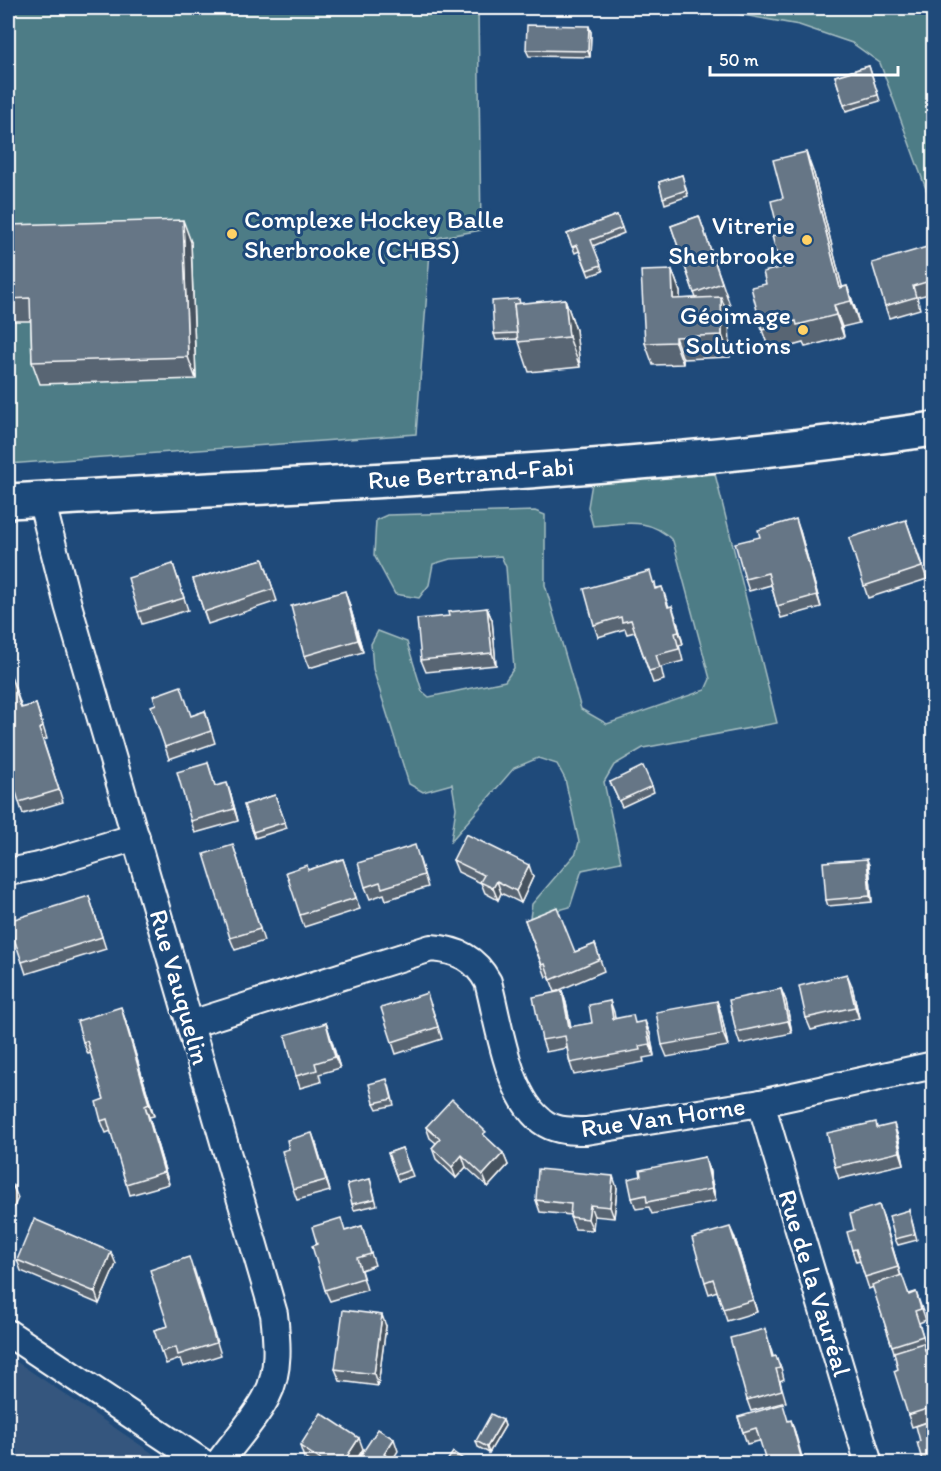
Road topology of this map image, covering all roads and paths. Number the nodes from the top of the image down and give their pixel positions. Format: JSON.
{"nodes":[{"id":1,"x":933,"y":429,"type":"edge"},
{"id":2,"x":41,"y":499,"type":"junction"},
{"id":3,"x":8,"y":501,"type":"edge"},
{"id":4,"x":136,"y":837,"type":"junction"},
{"id":5,"x":8,"y":872,"type":"edge"},
{"id":6,"x":191,"y":1024,"type":"junction"},
{"id":7,"x":933,"y":1065,"type":"edge"},
{"id":8,"x":761,"y":1102,"type":"junction"},
{"id":9,"x":8,"y":1333,"type":"edge"},
{"id":10,"x":205,"y":1464,"type":"edge"},
{"id":11,"x":218,"y":1464,"type":"edge"},
{"id":12,"x":869,"y":1464,"type":"edge"}],
"edges":[{"from":1,"to":2,"type":"street","name":"Rue Bertrand-Fabi"},
{"from":2,"to":3,"type":"street","name":"Rue Bertrand-Fabi"},
{"from":2,"to":4,"type":"street","name":"Rue Vauquelin"},
{"from":4,"to":5,"type":"street"},
{"from":4,"to":6,"type":"street","name":"Rue Vauquelin"},
{"from":6,"to":8,"type":"street","name":"Rue Van Horne"},
{"from":6,"to":11,"type":"street","name":"Rue Vauquelin"},
{"from":7,"to":8,"type":"street","name":"Rue Van Horne"},
{"from":8,"to":12,"type":"street","name":"Rue de la Vauréal"},
{"from":9,"to":10,"type":"street"}]}
